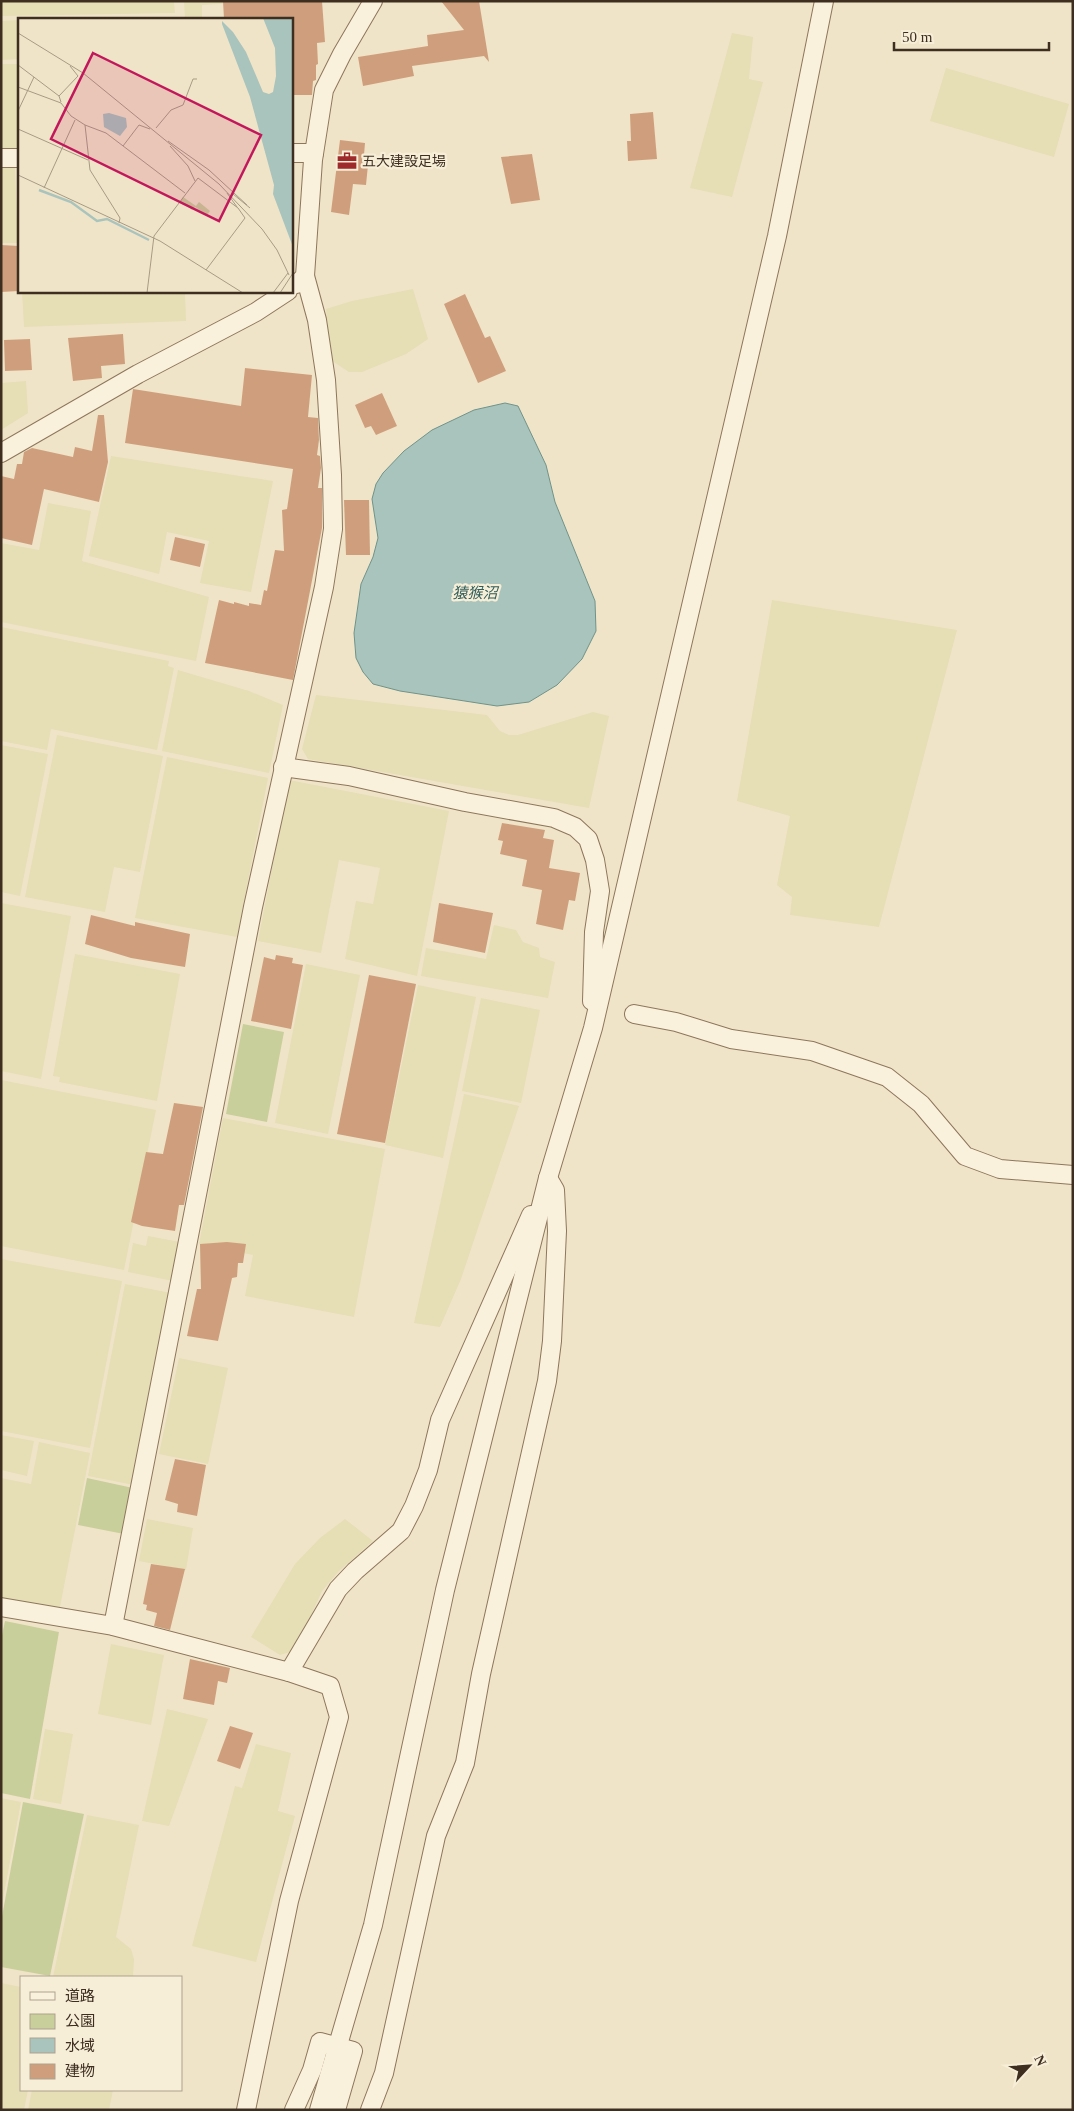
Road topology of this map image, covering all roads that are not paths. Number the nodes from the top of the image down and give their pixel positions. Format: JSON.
{"nodes":[{"id":1,"x":373,"y":1,"type":"edge"},
{"id":2,"x":824,"y":1,"type":"edge"},
{"id":3,"x":314,"y":153,"type":"junction"},
{"id":4,"x":292,"y":154,"type":"edge"},
{"id":5,"x":1,"y":158,"type":"edge"},
{"id":6,"x":18,"y":158,"type":"edge"},
{"id":7,"x":305,"y":276,"type":"junction"},
{"id":8,"x":292,"y":288,"type":"edge"},
{"id":9,"x":286,"y":292,"type":"edge"},
{"id":10,"x":1,"y":453,"type":"edge"},
{"id":11,"x":284,"y":767,"type":"junction"},
{"id":12,"x":599,"y":1004,"type":"junction"},
{"id":13,"x":634,"y":1014,"type":"dead end"},
{"id":14,"x":1073,"y":1175,"type":"edge"},
{"id":15,"x":548,"y":1178,"type":"junction"},
{"id":16,"x":1,"y":1607,"type":"edge"},
{"id":17,"x":114,"y":1626,"type":"junction"},
{"id":18,"x":289,"y":1672,"type":"junction"},
{"id":19,"x":337,"y":2047,"type":"junction"},
{"id":20,"x":246,"y":2110,"type":"edge"},
{"id":21,"x":294,"y":2110,"type":"edge"},
{"id":22,"x":319,"y":2110,"type":"edge"},
{"id":23,"x":336,"y":2110,"type":"edge"},
{"id":24,"x":370,"y":2110,"type":"edge"}],
"edges":[{"from":1,"to":3,"type":"street"},
{"from":2,"to":12,"type":"street"},
{"from":3,"to":4,"type":"street"},
{"from":3,"to":7,"type":"street"},
{"from":5,"to":6,"type":"street"},
{"from":7,"to":8,"type":"street"},
{"from":7,"to":11,"type":"street"},
{"from":9,"to":10,"type":"street"},
{"from":11,"to":12,"type":"street"},
{"from":11,"to":17,"type":"street"},
{"from":12,"to":15,"type":"street"},
{"from":13,"to":14,"type":"street"},
{"from":15,"to":18,"type":"street"},
{"from":15,"to":19,"type":"street"},
{"from":15,"to":24,"type":"street"},
{"from":16,"to":17,"type":"street"},
{"from":17,"to":18,"type":"street"},
{"from":18,"to":20,"type":"street"},
{"from":19,"to":21,"type":"street"},
{"from":19,"to":22,"type":"street"},
{"from":19,"to":23,"type":"street"}]}
